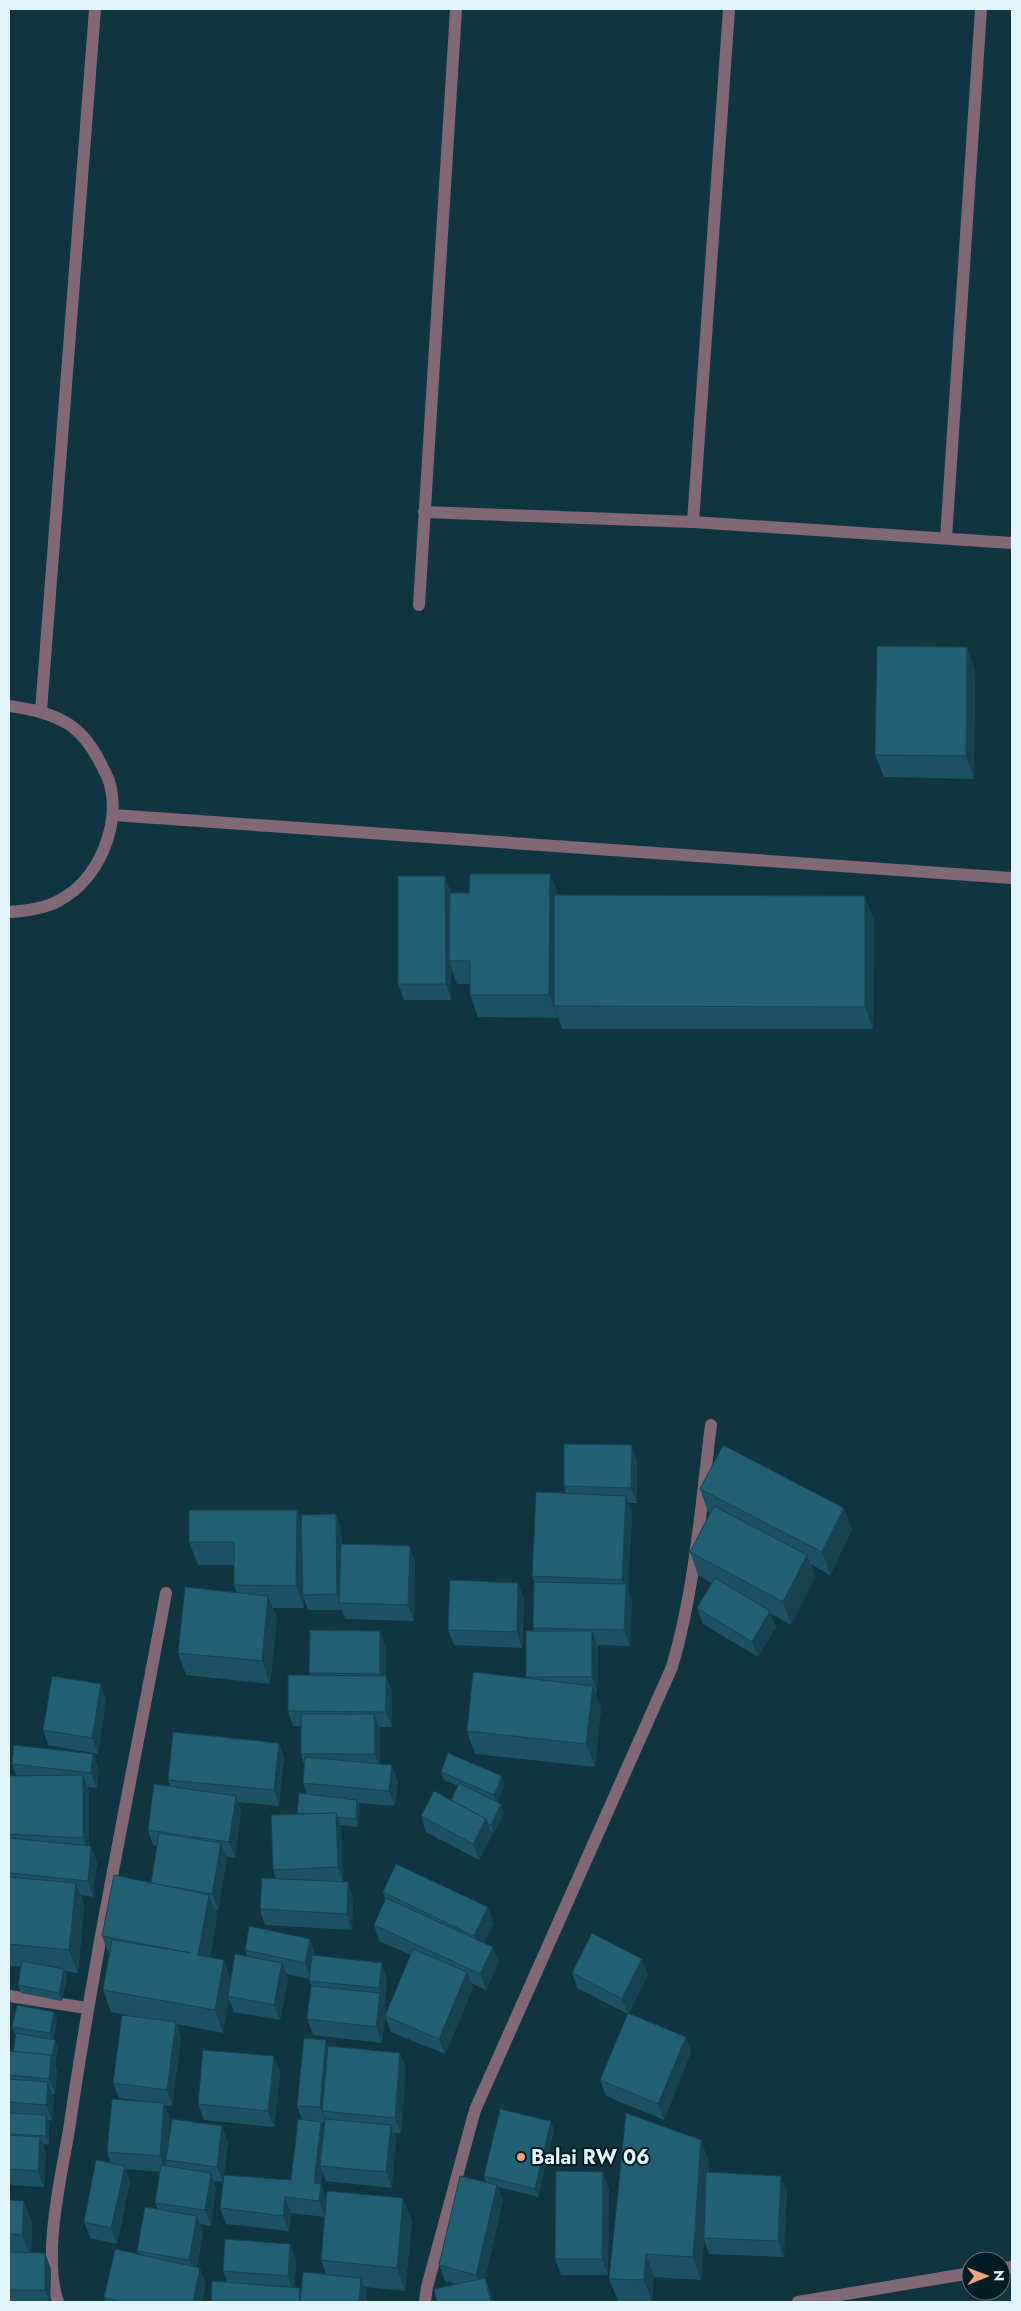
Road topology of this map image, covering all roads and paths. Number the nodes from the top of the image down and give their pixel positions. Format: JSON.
{"nodes":[{"id":1,"x":95,"y":9,"type":"edge"},
{"id":2,"x":456,"y":9,"type":"edge"},
{"id":3,"x":729,"y":9,"type":"edge"},
{"id":4,"x":981,"y":9,"type":"edge"},
{"id":5,"x":424,"y":512,"type":"junction"},
{"id":6,"x":693,"y":522,"type":"junction"},
{"id":7,"x":946,"y":538,"type":"junction"},
{"id":8,"x":1012,"y":543,"type":"edge"},
{"id":9,"x":419,"y":604,"type":"dead end"},
{"id":10,"x":9,"y":706,"type":"edge"},
{"id":11,"x":41,"y":711,"type":"junction"},
{"id":12,"x":113,"y":815,"type":"junction"},
{"id":13,"x":1012,"y":878,"type":"edge"},
{"id":14,"x":9,"y":912,"type":"edge"},
{"id":15,"x":711,"y":1424,"type":"dead end"},
{"id":16,"x":166,"y":1593,"type":"dead end"},
{"id":17,"x":9,"y":1996,"type":"edge"},
{"id":18,"x":87,"y":2008,"type":"junction"},
{"id":19,"x":961,"y":2275,"type":"edge"},
{"id":20,"x":58,"y":2302,"type":"edge"},
{"id":21,"x":425,"y":2302,"type":"edge"},
{"id":22,"x":798,"y":2302,"type":"edge"}],
"edges":[{"from":1,"to":11,"type":"street"},
{"from":2,"to":5,"type":"street"},
{"from":3,"to":6,"type":"street"},
{"from":4,"to":7,"type":"street"},
{"from":5,"to":6,"type":"street"},
{"from":5,"to":9,"type":"street"},
{"from":6,"to":7,"type":"street"},
{"from":7,"to":8,"type":"street"},
{"from":10,"to":11,"type":"street"},
{"from":11,"to":12,"type":"street"},
{"from":12,"to":13,"type":"street"},
{"from":12,"to":14,"type":"street"},
{"from":15,"to":21,"type":"street"},
{"from":16,"to":18,"type":"street"},
{"from":17,"to":18,"type":"street"},
{"from":18,"to":20,"type":"street"},
{"from":19,"to":22,"type":"street"}]}
